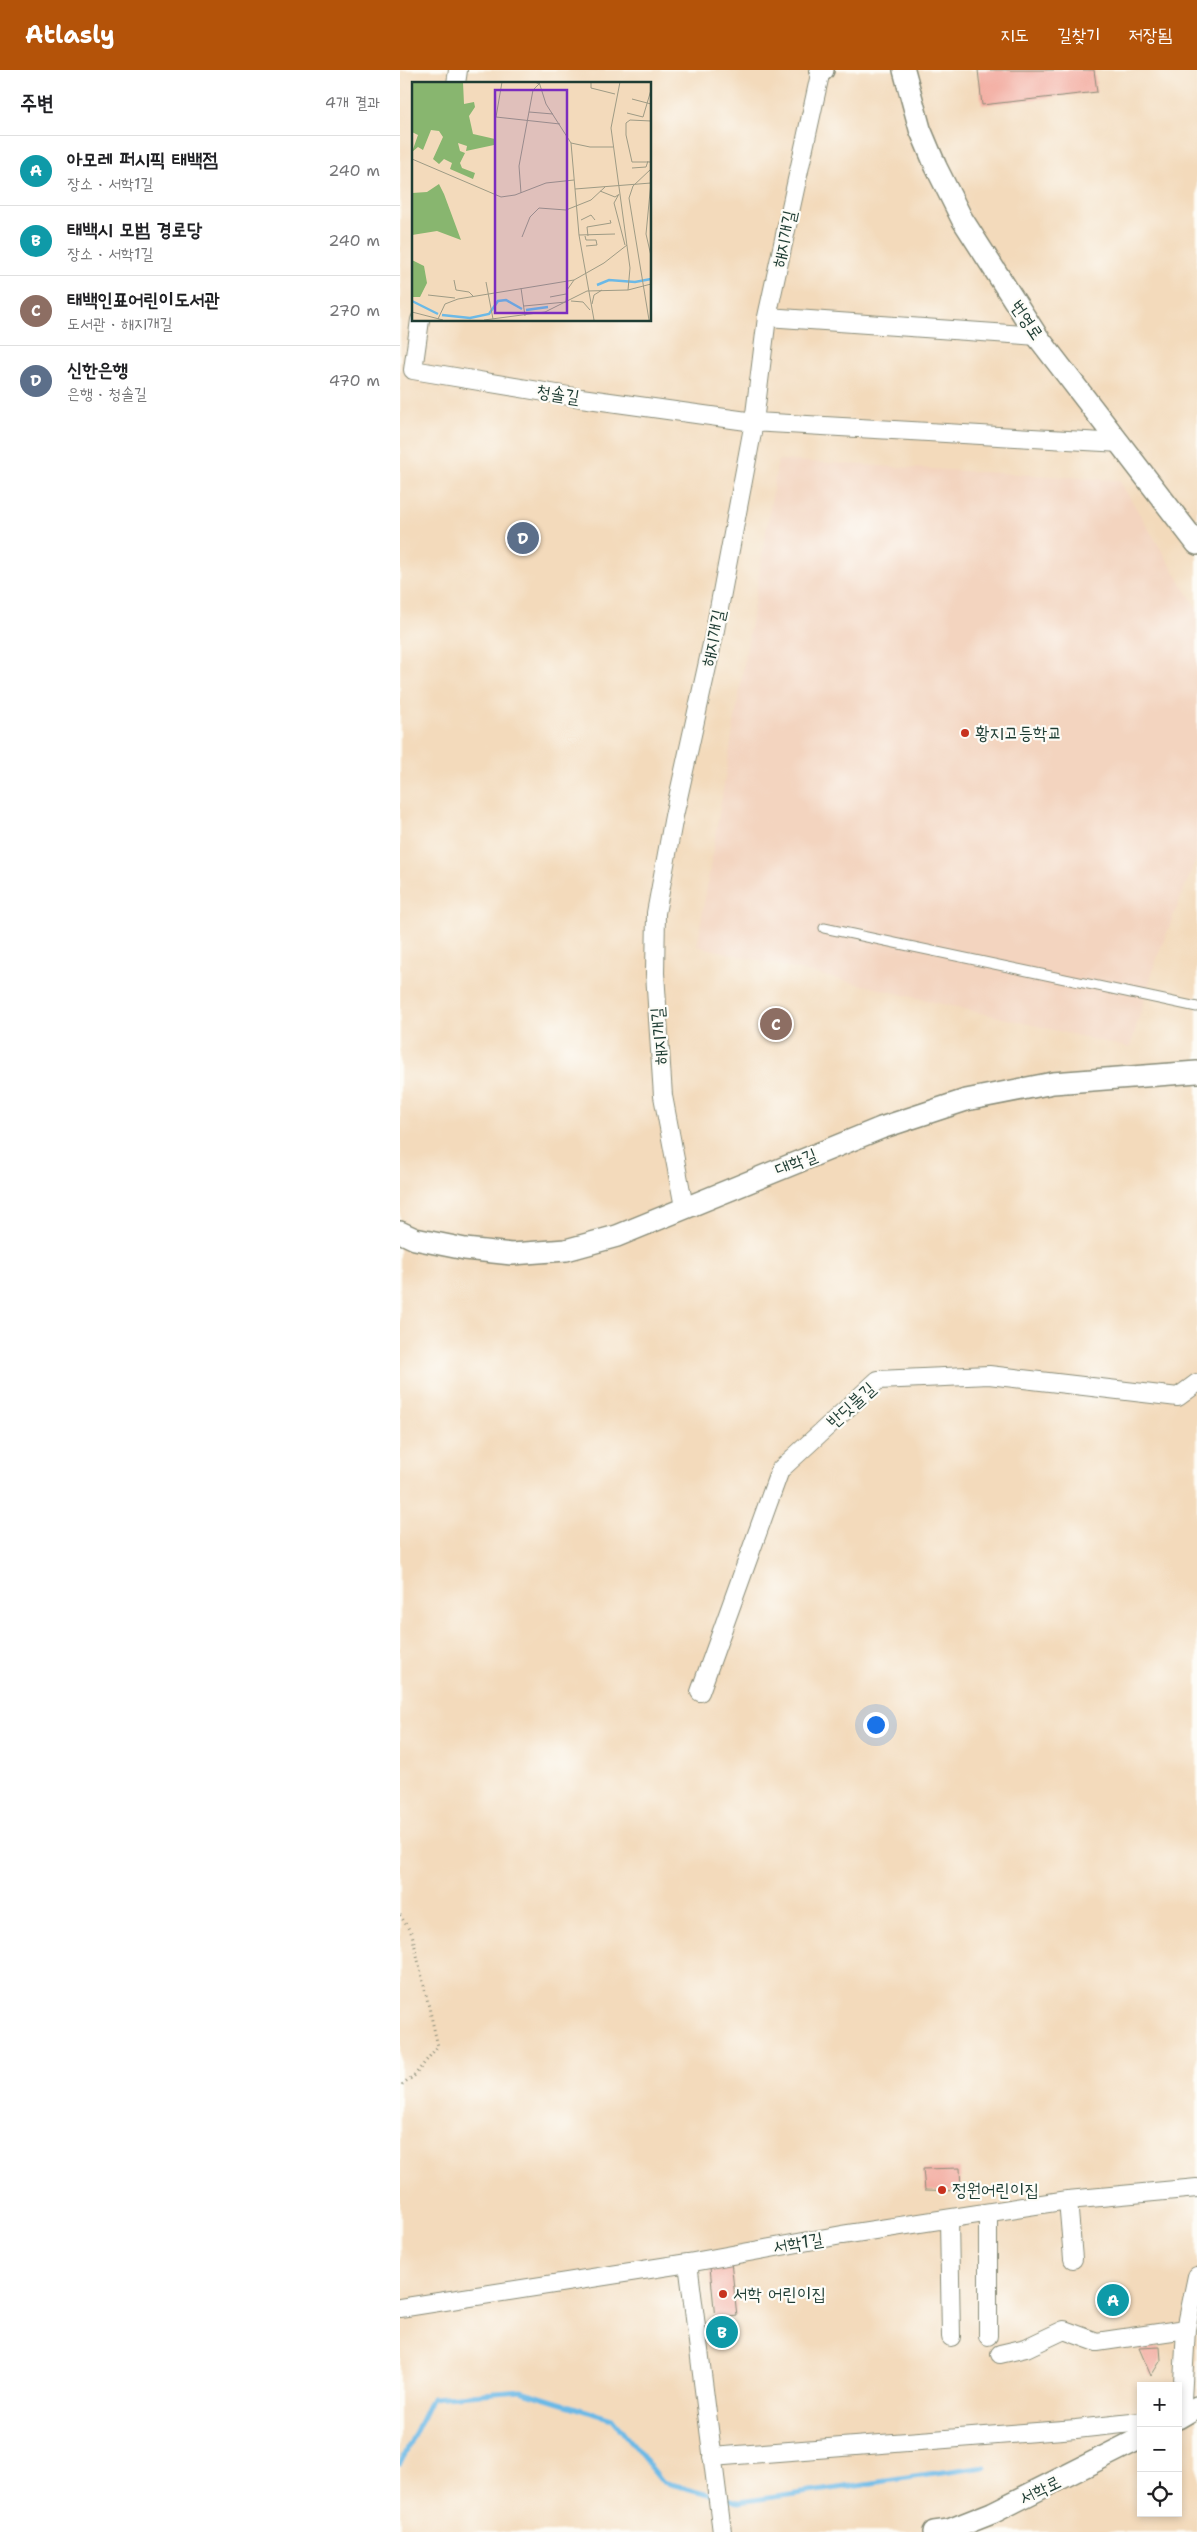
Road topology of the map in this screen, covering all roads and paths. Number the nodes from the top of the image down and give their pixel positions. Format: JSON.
{"nodes":[{"id":1,"x":821,"y":70,"type":"edge"},
{"id":2,"x":887,"y":70,"type":"edge"},
{"id":3,"x":905,"y":75,"type":"edge"},
{"id":4,"x":767,"y":317,"type":"junction"},
{"id":5,"x":420,"y":321,"type":"edge"},
{"id":6,"x":1037,"y":336,"type":"junction"},
{"id":7,"x":754,"y":422,"type":"junction"},
{"id":8,"x":1121,"y":444,"type":"junction"},
{"id":9,"x":1197,"y":544,"type":"edge"},
{"id":10,"x":824,"y":928,"type":"dead end"},
{"id":11,"x":1197,"y":1007,"type":"edge"},
{"id":12,"x":1197,"y":1072,"type":"edge"},
{"id":13,"x":684,"y":1208,"type":"junction"},
{"id":14,"x":400,"y":1232,"type":"edge"},
{"id":15,"x":1197,"y":1383,"type":"edge"},
{"id":16,"x":700,"y":1692,"type":"dead end"},
{"id":17,"x":400,"y":1914,"type":"edge"},
{"id":18,"x":400,"y":2086,"type":"edge"},
{"id":19,"x":1197,"y":2188,"type":"edge"},
{"id":20,"x":1068,"y":2200,"type":"junction"},
{"id":21,"x":988,"y":2214,"type":"junction"},
{"id":22,"x":950,"y":2219,"type":"junction"},
{"id":23,"x":1073,"y":2259,"type":"dead end"},
{"id":24,"x":688,"y":2263,"type":"junction"},
{"id":25,"x":1197,"y":2276,"type":"edge"},
{"id":26,"x":400,"y":2308,"type":"edge"},
{"id":27,"x":1186,"y":2329,"type":"junction"},
{"id":28,"x":988,"y":2336,"type":"dead end"},
{"id":29,"x":951,"y":2337,"type":"dead end"},
{"id":30,"x":1000,"y":2354,"type":"dead end"},
{"id":31,"x":1184,"y":2415,"type":"edge"},
{"id":32,"x":1137,"y":2422,"type":"edge"},
{"id":33,"x":1137,"y":2440,"type":"edge"},
{"id":34,"x":712,"y":2457,"type":"junction"},
{"id":35,"x":722,"y":2532,"type":"edge"},
{"id":36,"x":934,"y":2532,"type":"edge"}],
"edges":[{"from":1,"to":4,"type":"street","name":"해지개길"},
{"from":2,"to":3,"type":"street"},
{"from":3,"to":6,"type":"street","name":"번영로"},
{"from":4,"to":6,"type":"street"},
{"from":4,"to":7,"type":"street","name":"해지개길"},
{"from":5,"to":7,"type":"street","name":"청솔길"},
{"from":6,"to":8,"type":"street","name":"번영로"},
{"from":7,"to":8,"type":"street"},
{"from":7,"to":13,"type":"street","name":"해지개길"},
{"from":8,"to":9,"type":"street","name":"번영로"},
{"from":10,"to":11,"type":"lane"},
{"from":12,"to":13,"type":"street","name":"대학길"},
{"from":13,"to":14,"type":"street","name":"대학길"},
{"from":15,"to":16,"type":"street","name":"반딧불길"},
{"from":17,"to":18,"type":"path"},
{"from":19,"to":20,"type":"street","name":"서학1길"},
{"from":20,"to":21,"type":"street","name":"서학1길"},
{"from":20,"to":23,"type":"street"},
{"from":21,"to":22,"type":"street","name":"서학1길"},
{"from":21,"to":28,"type":"street"},
{"from":22,"to":24,"type":"street","name":"서학1길"},
{"from":22,"to":29,"type":"street"},
{"from":24,"to":26,"type":"street","name":"서학1길"},
{"from":24,"to":34,"type":"street"},
{"from":25,"to":27,"type":"street"},
{"from":27,"to":30,"type":"street"},
{"from":27,"to":31,"type":"street"},
{"from":32,"to":34,"type":"street"},
{"from":33,"to":36,"type":"street","name":"서학로"},
{"from":34,"to":35,"type":"street"}]}
